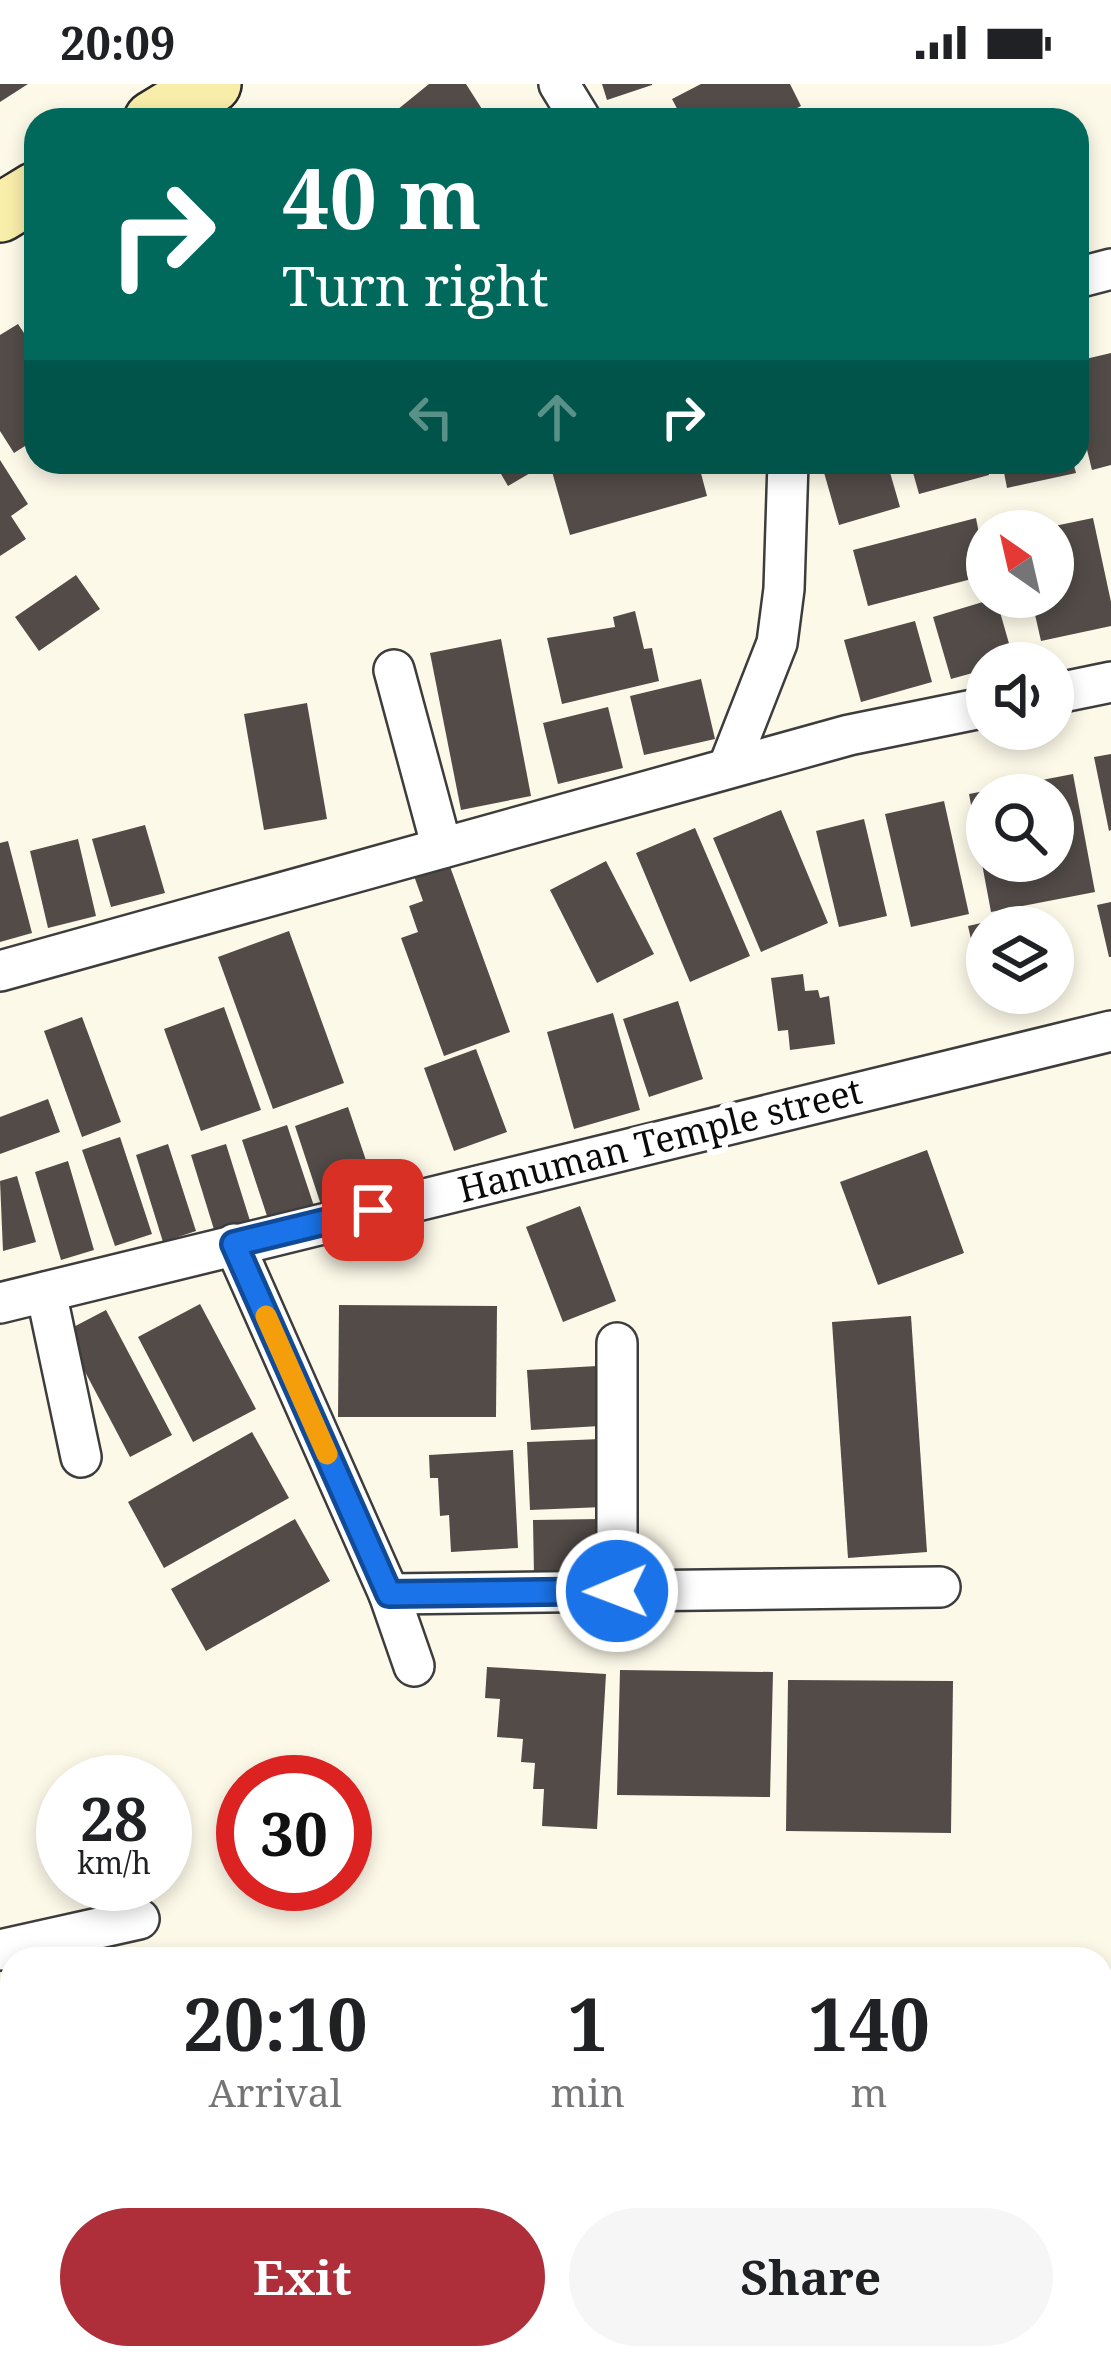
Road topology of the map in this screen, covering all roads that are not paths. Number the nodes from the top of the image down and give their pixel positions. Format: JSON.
{"nodes":[{"id":1,"x":212,"y":84,"type":"edge"},
{"id":2,"x":173,"y":108,"type":"edge"},
{"id":3,"x":788,"y":474,"type":"edge"},
{"id":4,"x":394,"y":670,"type":"dead end"},
{"id":5,"x":1111,"y":682,"type":"edge"},
{"id":6,"x":1074,"y":690,"type":"edge"},
{"id":7,"x":966,"y":711,"type":"edge"},
{"id":8,"x":728,"y":768,"type":"junction"},
{"id":9,"x":442,"y":848,"type":"junction"},
{"id":10,"x":0,"y":971,"type":"edge"},
{"id":11,"x":1111,"y":1030,"type":"edge"},
{"id":12,"x":234,"y":1244,"type":"junction"},
{"id":13,"x":46,"y":1292,"type":"junction"},
{"id":14,"x":0,"y":1304,"type":"edge"},
{"id":15,"x":617,"y":1342,"type":"dead end"},
{"id":16,"x":81,"y":1457,"type":"dead end"},
{"id":17,"x":940,"y":1587,"type":"dead end"},
{"id":18,"x":617,"y":1591,"type":"junction"},
{"id":19,"x":389,"y":1594,"type":"junction"},
{"id":20,"x":414,"y":1666,"type":"dead end"},
{"id":21,"x":140,"y":1919,"type":"dead end"},
{"id":22,"x":14,"y":1947,"type":"edge"}],
"edges":[{"from":1,"to":2,"type":"street"},
{"from":3,"to":8,"type":"street"},
{"from":4,"to":9,"type":"street"},
{"from":5,"to":6,"type":"street"},
{"from":7,"to":8,"type":"street"},
{"from":8,"to":9,"type":"street"},
{"from":9,"to":10,"type":"street"},
{"from":11,"to":12,"type":"street","name":"Hanuman Temple street"},
{"from":12,"to":13,"type":"street","name":"Hanuman Temple street"},
{"from":12,"to":19,"type":"street"},
{"from":13,"to":14,"type":"street","name":"Hanuman Temple street"},
{"from":13,"to":16,"type":"street"},
{"from":15,"to":18,"type":"street"},
{"from":17,"to":18,"type":"street"},
{"from":18,"to":19,"type":"street"},
{"from":19,"to":20,"type":"street"},
{"from":21,"to":22,"type":"street"}]}
